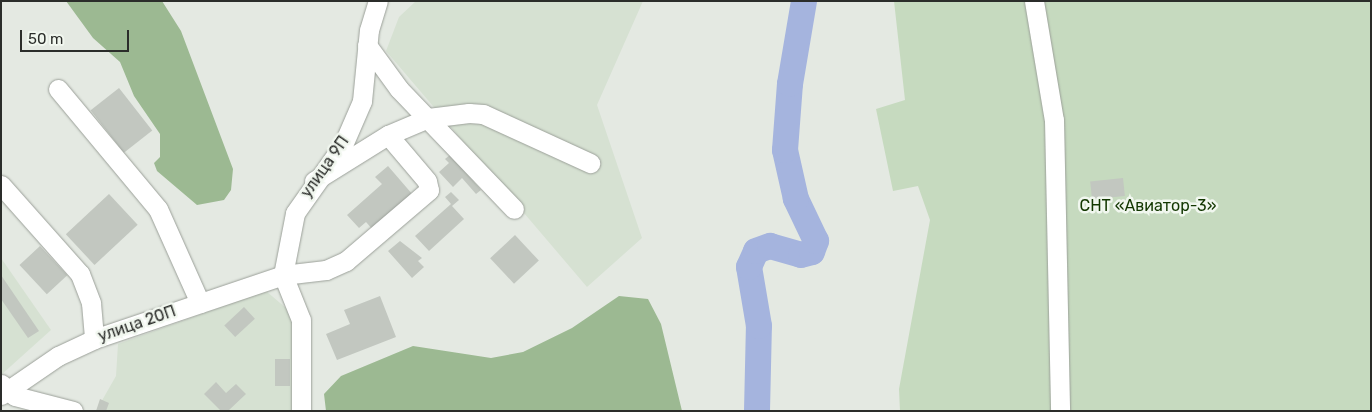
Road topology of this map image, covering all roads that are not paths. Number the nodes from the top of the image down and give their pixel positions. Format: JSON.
{"nodes":[{"id":1,"x":378,"y":1,"type":"edge"},
{"id":2,"x":1034,"y":1,"type":"edge"},
{"id":3,"x":367,"y":45,"type":"junction"},
{"id":4,"x":58,"y":89,"type":"dead end"},
{"id":5,"x":428,"y":118,"type":"junction"},
{"id":6,"x":388,"y":135,"type":"junction"},
{"id":7,"x":590,"y":163,"type":"dead end"},
{"id":8,"x":314,"y":181,"type":"junction"},
{"id":9,"x":1,"y":185,"type":"edge"},
{"id":10,"x":514,"y":209,"type":"dead end"},
{"id":11,"x":282,"y":275,"type":"junction"},
{"id":12,"x":200,"y":303,"type":"junction"},
{"id":13,"x":94,"y":339,"type":"junction"},
{"id":14,"x":3,"y":390,"type":"edge"},
{"id":15,"x":73,"y":411,"type":"edge"},
{"id":16,"x":301,"y":411,"type":"edge"},
{"id":17,"x":1060,"y":411,"type":"edge"}],
"edges":[{"from":1,"to":3,"type":"street","name":"улица 9П"},
{"from":2,"to":17,"type":"street"},
{"from":3,"to":5,"type":"street"},
{"from":3,"to":8,"type":"street","name":"улица 9П"},
{"from":4,"to":12,"type":"street"},
{"from":5,"to":6,"type":"street"},
{"from":5,"to":7,"type":"street"},
{"from":5,"to":10,"type":"street"},
{"from":6,"to":8,"type":"street"},
{"from":6,"to":11,"type":"street","name":"улица 20П"},
{"from":8,"to":11,"type":"street","name":"улица 9П"},
{"from":9,"to":13,"type":"street"},
{"from":11,"to":12,"type":"street","name":"улица 20П"},
{"from":11,"to":16,"type":"street"},
{"from":12,"to":13,"type":"street","name":"улица 20П"},
{"from":13,"to":14,"type":"street","name":"улица 20П"},
{"from":14,"to":15,"type":"street"}]}
